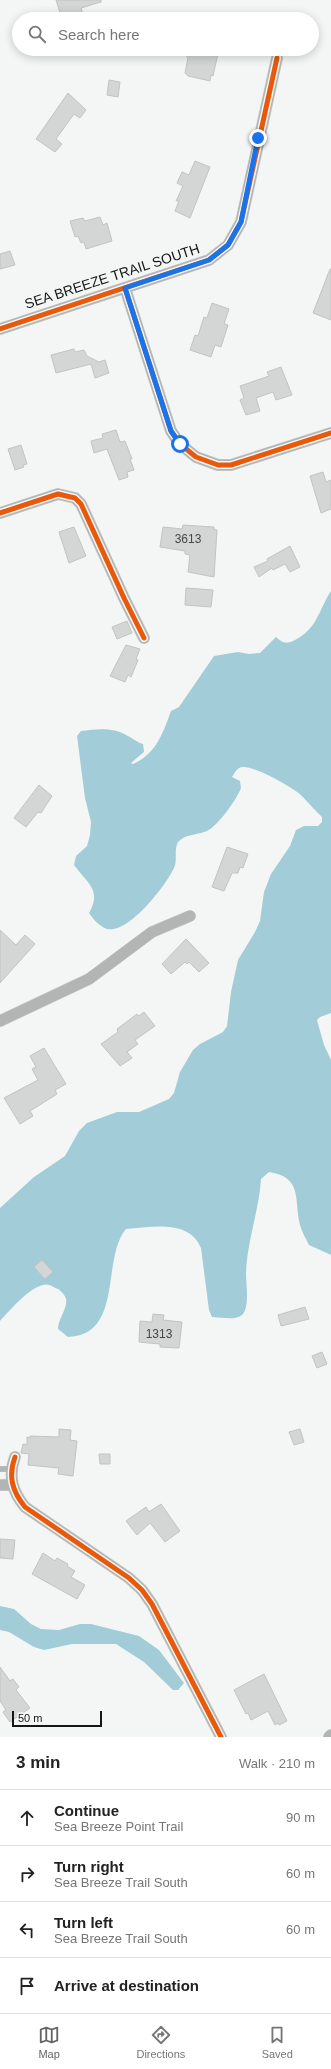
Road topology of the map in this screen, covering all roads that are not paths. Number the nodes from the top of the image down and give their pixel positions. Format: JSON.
{"nodes":[{"id":1,"x":277,"y":58,"type":"dead end"},
{"id":2,"x":125,"y":288,"type":"junction"},
{"id":3,"x":0,"y":329,"type":"edge"},
{"id":4,"x":331,"y":433,"type":"edge"},
{"id":5,"x":0,"y":513,"type":"edge"},
{"id":6,"x":144,"y":638,"type":"dead end"},
{"id":7,"x":190,"y":916,"type":"dead end"},
{"id":8,"x":0,"y":1021,"type":"edge"},
{"id":9,"x":15,"y":1457,"type":"dead end"},
{"id":10,"x":5,"y":1469,"type":"edge"},
{"id":11,"x":0,"y":1485,"type":"edge"},
{"id":12,"x":12,"y":1485,"type":"junction"},
{"id":13,"x":221,"y":1737,"type":"edge"}],
"edges":[{"from":1,"to":2,"type":"street","name":"SEA BREEZE TRAIL SOUTH"},
{"from":2,"to":3,"type":"street","name":"SEA BREEZE TRAIL SOUTH"},
{"from":2,"to":4,"type":"street"},
{"from":5,"to":6,"type":"street"},
{"from":7,"to":8,"type":"street"},
{"from":9,"to":10,"type":"street"},
{"from":10,"to":12,"type":"street"},
{"from":11,"to":12,"type":"street"},
{"from":12,"to":13,"type":"street"}]}
